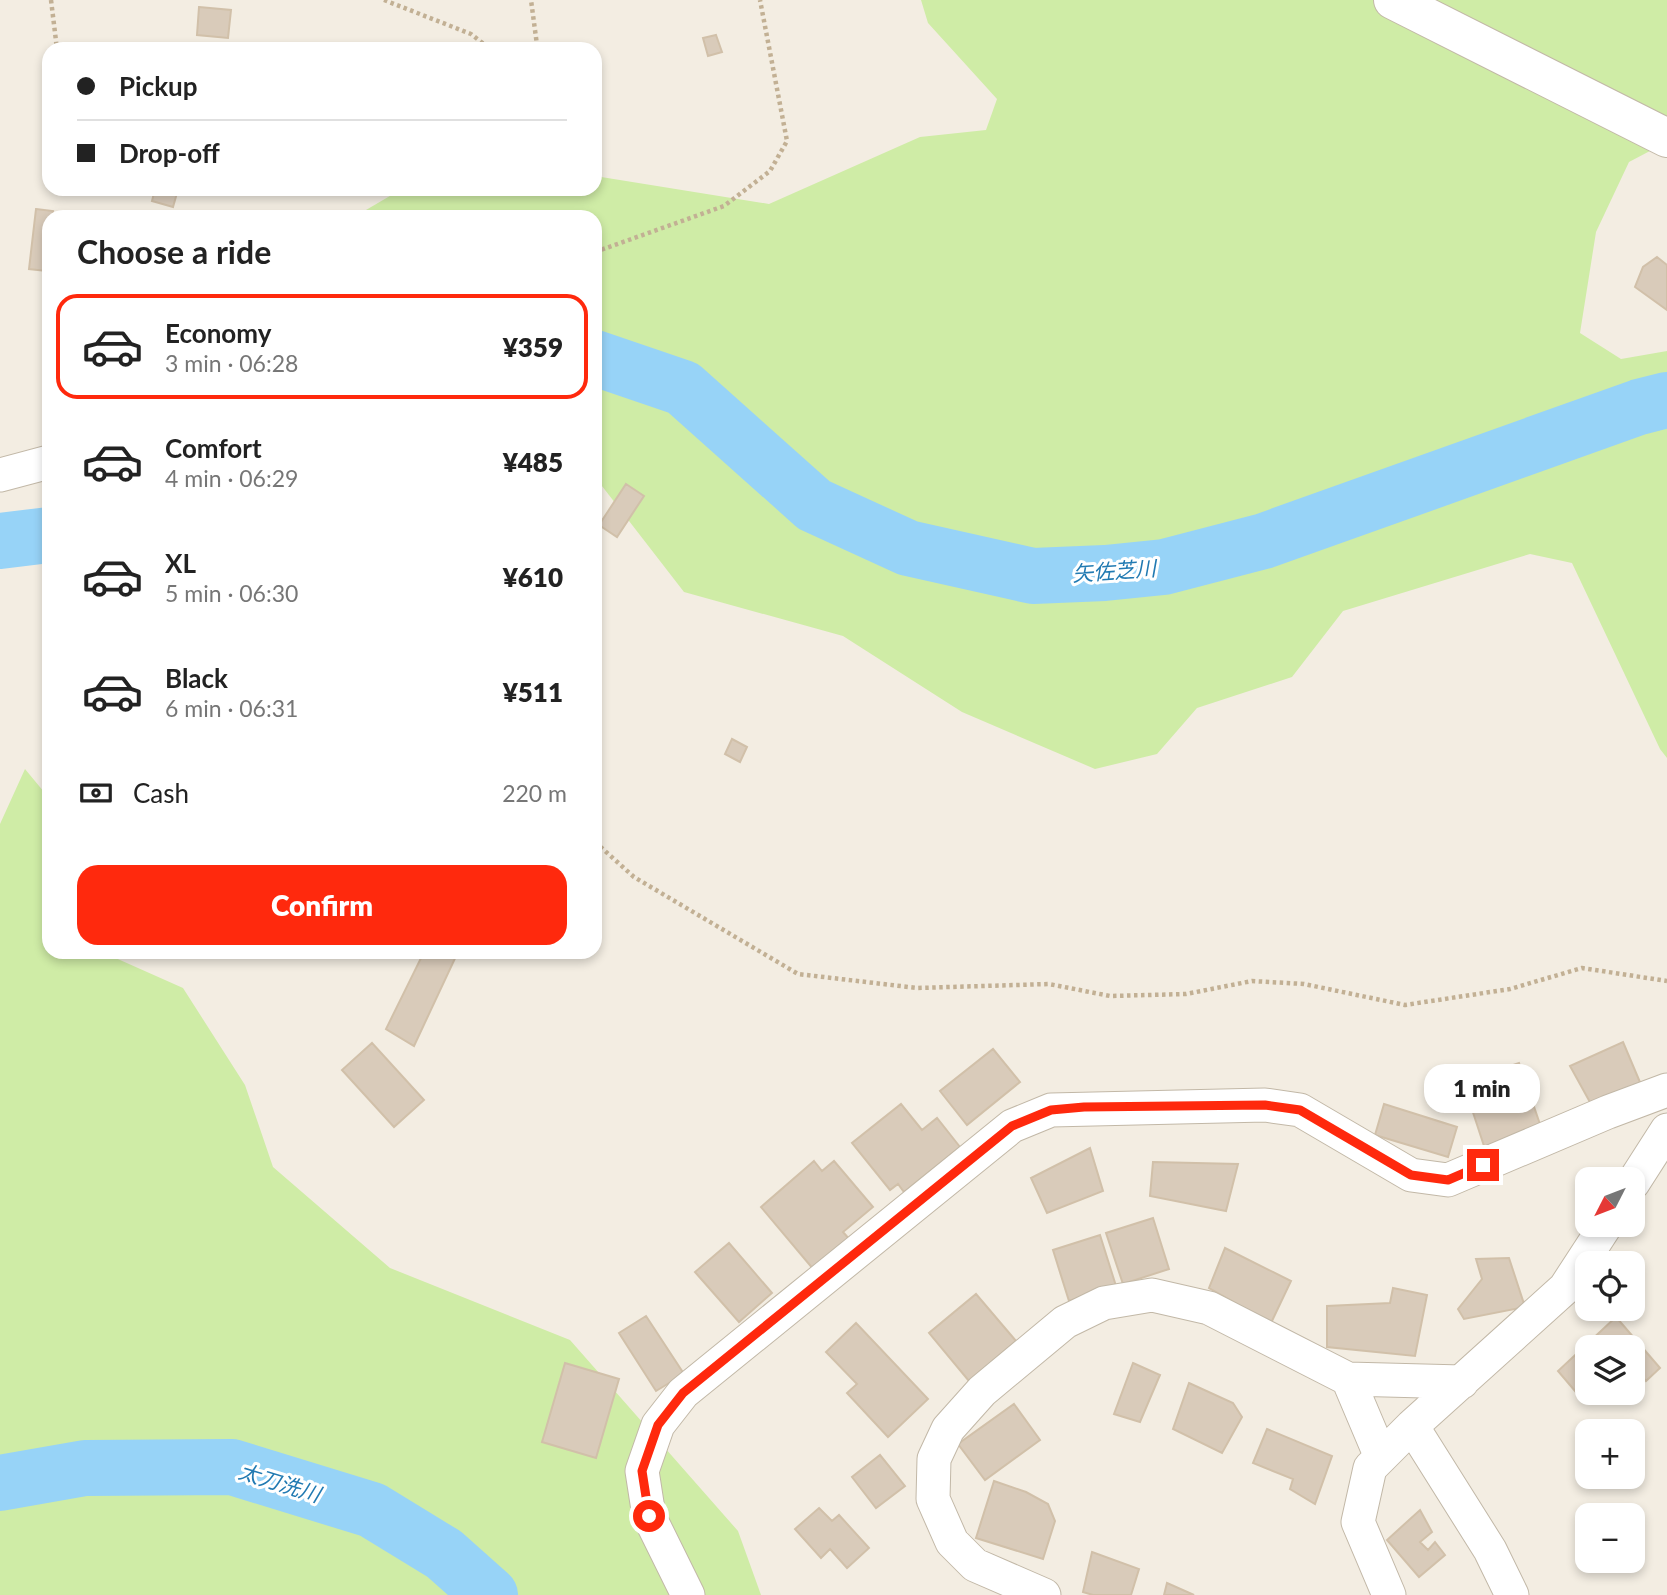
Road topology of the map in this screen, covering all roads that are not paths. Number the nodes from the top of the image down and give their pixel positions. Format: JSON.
{"nodes":[{"id":1,"x":1393,"y":0,"type":"edge"},
{"id":2,"x":1667,"y":138,"type":"edge"},
{"id":3,"x":42,"y":465,"type":"edge"},
{"id":4,"x":0,"y":475,"type":"edge"},
{"id":5,"x":1667,"y":1090,"type":"edge"},
{"id":6,"x":1667,"y":1130,"type":"edge"},
{"id":7,"x":1643,"y":1167,"type":"edge"},
{"id":8,"x":1598,"y":1237,"type":"edge"},
{"id":9,"x":1348,"y":1380,"type":"junction"},
{"id":10,"x":1462,"y":1381,"type":"junction"},
{"id":11,"x":1412,"y":1426,"type":"junction"},
{"id":12,"x":1381,"y":1457,"type":"junction"},
{"id":13,"x":688,"y":1595,"type":"edge"},
{"id":14,"x":1044,"y":1595,"type":"edge"},
{"id":15,"x":1389,"y":1595,"type":"edge"},
{"id":16,"x":1512,"y":1595,"type":"edge"}],
"edges":[{"from":1,"to":2,"type":"street"},
{"from":3,"to":4,"type":"street"},
{"from":5,"to":13,"type":"street"},
{"from":6,"to":7,"type":"street"},
{"from":8,"to":10,"type":"street"},
{"from":9,"to":10,"type":"street"},
{"from":9,"to":12,"type":"street"},
{"from":9,"to":14,"type":"street"},
{"from":10,"to":11,"type":"street"},
{"from":11,"to":12,"type":"street"},
{"from":11,"to":16,"type":"street"},
{"from":12,"to":15,"type":"street"}]}
